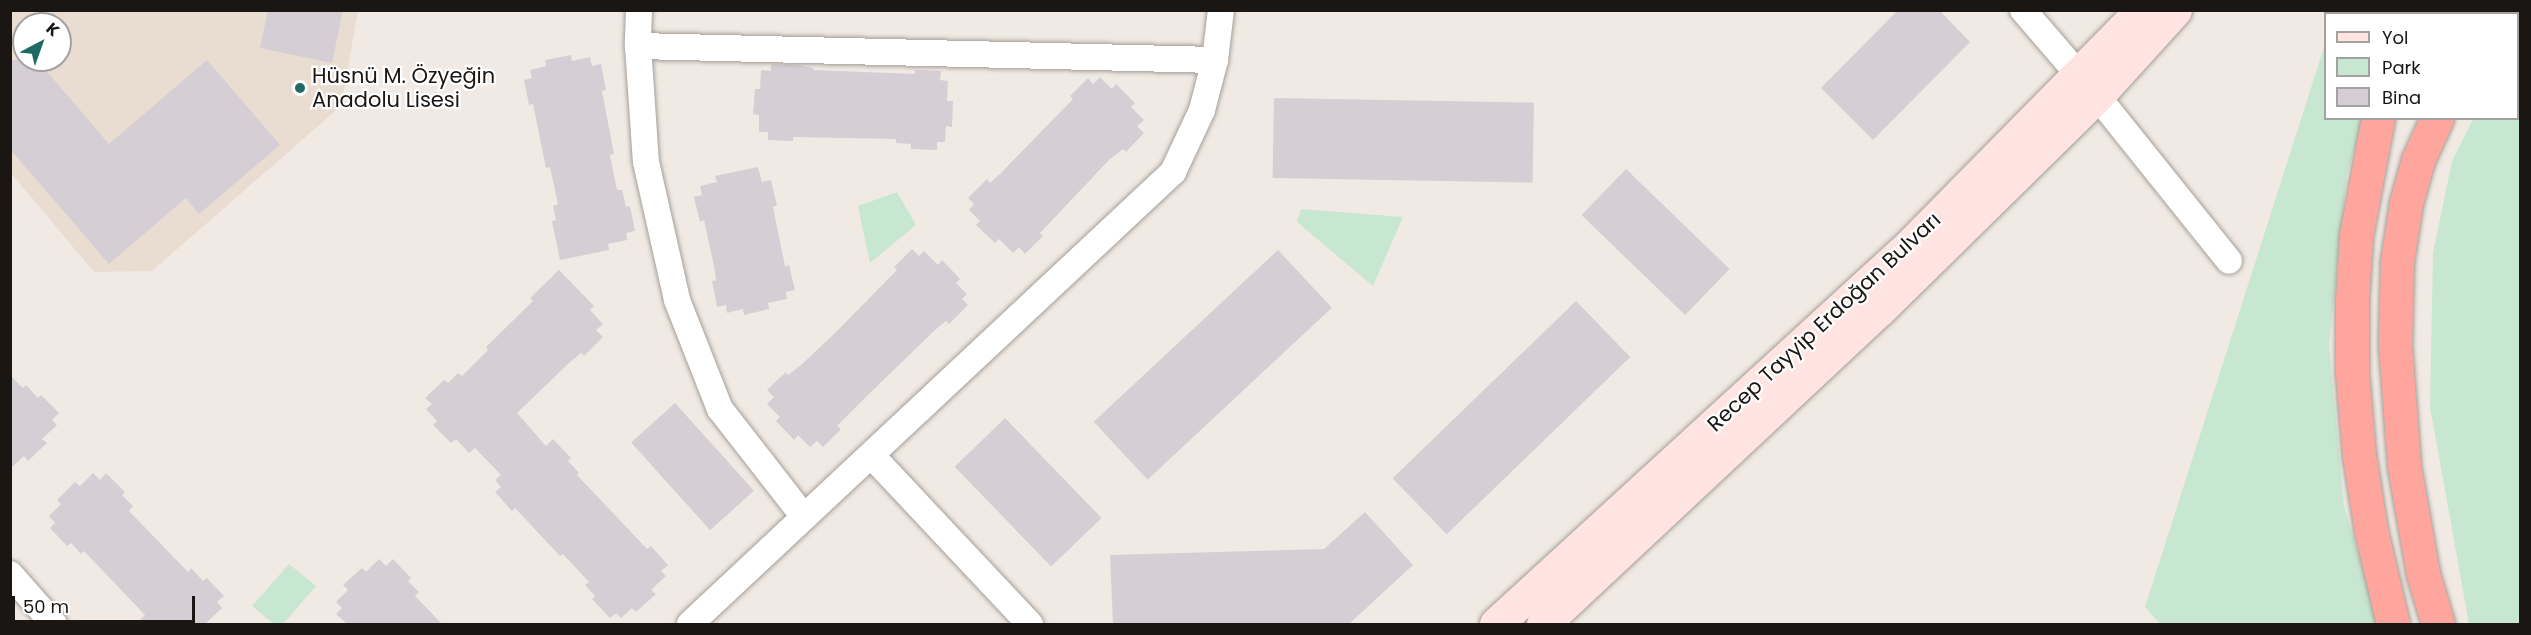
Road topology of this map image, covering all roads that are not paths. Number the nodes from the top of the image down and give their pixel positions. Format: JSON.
{"nodes":[{"id":1,"x":639,"y":10,"type":"edge"},
{"id":2,"x":1221,"y":10,"type":"edge"},
{"id":3,"x":2023,"y":10,"type":"edge"},
{"id":4,"x":2142,"y":10,"type":"edge"},
{"id":5,"x":2175,"y":10,"type":"edge"},
{"id":6,"x":638,"y":46,"type":"junction"},
{"id":7,"x":1215,"y":60,"type":"junction"},
{"id":8,"x":2088,"y":86,"type":"junction"},
{"id":9,"x":2378,"y":120,"type":"edge"},
{"id":10,"x":2436,"y":120,"type":"edge"},
{"id":11,"x":2229,"y":261,"type":"dead end"},
{"id":12,"x":872,"y":456,"type":"junction"},
{"id":13,"x":804,"y":517,"type":"junction"},
{"id":14,"x":10,"y":574,"type":"edge"},
{"id":15,"x":54,"y":624,"type":"edge"},
{"id":16,"x":690,"y":624,"type":"edge"},
{"id":17,"x":1030,"y":624,"type":"edge"},
{"id":18,"x":1496,"y":624,"type":"edge"},
{"id":19,"x":1543,"y":624,"type":"edge"},
{"id":20,"x":2393,"y":624,"type":"edge"},
{"id":21,"x":2438,"y":624,"type":"edge"}],
"edges":[{"from":1,"to":6,"type":"street"},
{"from":2,"to":7,"type":"street"},
{"from":3,"to":8,"type":"street"},
{"from":4,"to":8,"type":"street","name":"Recep Tayyip Erdoğan Bulvarı"},
{"from":5,"to":8,"type":"street","name":"Recep Tayyip Erdoğan Bulvarı"},
{"from":6,"to":7,"type":"street"},
{"from":6,"to":13,"type":"street"},
{"from":7,"to":12,"type":"street"},
{"from":8,"to":11,"type":"street"},
{"from":8,"to":18,"type":"street","name":"Recep Tayyip Erdoğan Bulvarı"},
{"from":8,"to":19,"type":"street","name":"Recep Tayyip Erdoğan Bulvarı"},
{"from":9,"to":20,"type":"highway"},
{"from":10,"to":21,"type":"highway"},
{"from":12,"to":13,"type":"street"},
{"from":12,"to":17,"type":"street"},
{"from":13,"to":16,"type":"street"},
{"from":14,"to":15,"type":"street"}]}
